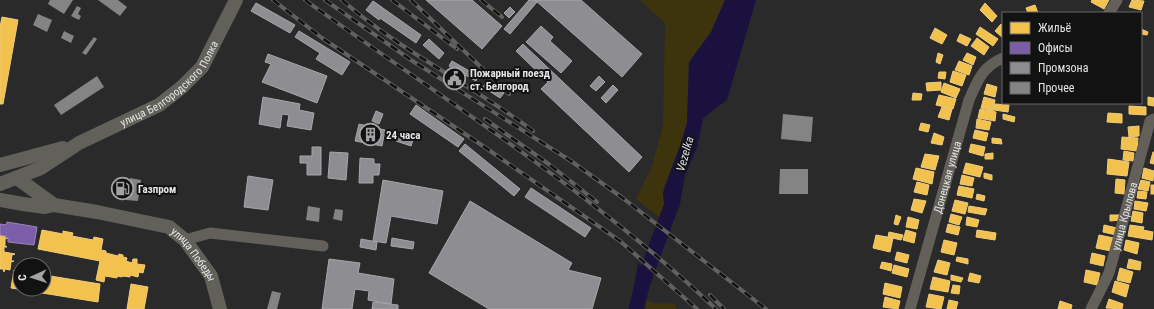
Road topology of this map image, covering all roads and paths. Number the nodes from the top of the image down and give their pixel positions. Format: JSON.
{"nodes":[{"id":1,"x":236,"y":0,"type":"edge"},
{"id":2,"x":1117,"y":0,"type":"edge"},
{"id":3,"x":1110,"y":12,"type":"edge"},
{"id":4,"x":1002,"y":58,"type":"edge"},
{"id":5,"x":1152,"y":120,"type":"edge"},
{"id":6,"x":79,"y":143,"type":"junction"},
{"id":7,"x":5,"y":163,"type":"edge"},
{"id":8,"x":40,"y":168,"type":"junction"},
{"id":9,"x":17,"y":178,"type":"junction"},
{"id":10,"x":0,"y":184,"type":"edge"},
{"id":11,"x":36,"y":193,"type":"junction"},
{"id":12,"x":0,"y":200,"type":"edge"},
{"id":13,"x":22,"y":204,"type":"junction"},
{"id":14,"x":54,"y":206,"type":"junction"},
{"id":15,"x":185,"y":240,"type":"junction"},
{"id":16,"x":323,"y":246,"type":"dead end"},
{"id":17,"x":220,"y":309,"type":"edge"},
{"id":18,"x":910,"y":309,"type":"edge"},
{"id":19,"x":1091,"y":309,"type":"edge"}],
"edges":[{"from":1,"to":6,"type":"main road","name":"улица Белгородского Полка"},
{"from":2,"to":3,"type":"street"},
{"from":4,"to":18,"type":"street","name":"Донецкая улица"},
{"from":5,"to":19,"type":"street","name":"улица Крылова"},
{"from":6,"to":7,"type":"main road"},
{"from":6,"to":8,"type":"main road"},
{"from":7,"to":9,"type":"main road"},
{"from":8,"to":9,"type":"main road"},
{"from":8,"to":11,"type":"main road"},
{"from":9,"to":10,"type":"main road"},
{"from":9,"to":11,"type":"main road"},
{"from":9,"to":13,"type":"main road"},
{"from":11,"to":14,"type":"main road"},
{"from":12,"to":13,"type":"main road"},
{"from":13,"to":14,"type":"main road"},
{"from":14,"to":15,"type":"main road","name":"улица Победы"},
{"from":15,"to":16,"type":"street"},
{"from":15,"to":17,"type":"main road","name":"улица Победы"}]}
